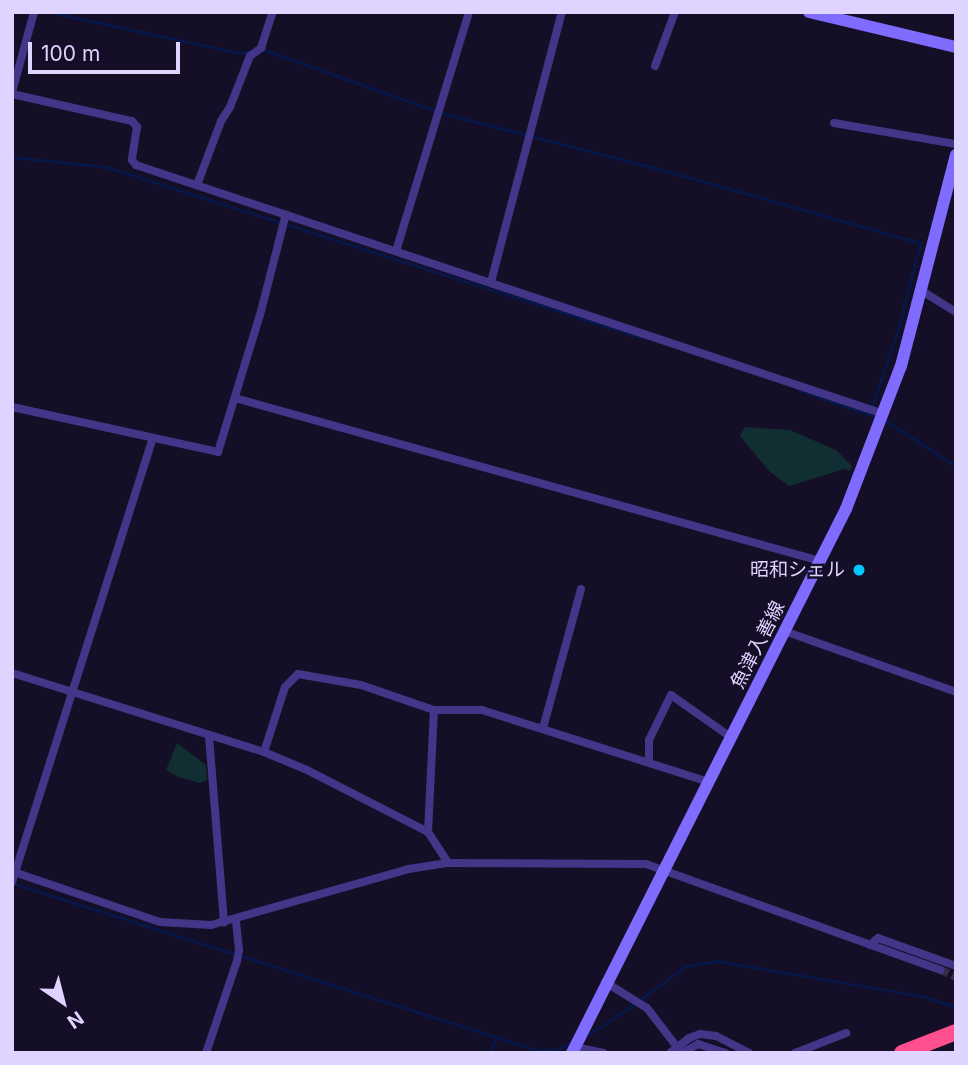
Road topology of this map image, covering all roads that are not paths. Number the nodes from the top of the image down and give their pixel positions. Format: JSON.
{"nodes":[{"id":1,"x":33,"y":12,"type":"edge"},
{"id":2,"x":273,"y":12,"type":"edge"},
{"id":3,"x":469,"y":12,"type":"edge"},
{"id":4,"x":562,"y":12,"type":"edge"},
{"id":5,"x":675,"y":12,"type":"edge"},
{"id":6,"x":809,"y":12,"type":"edge"},
{"id":7,"x":956,"y":47,"type":"edge"},
{"id":8,"x":655,"y":66,"type":"dead end"},
{"id":9,"x":12,"y":93,"type":"edge"},
{"id":10,"x":834,"y":123,"type":"dead end"},
{"id":11,"x":956,"y":144,"type":"edge"},
{"id":12,"x":956,"y":155,"type":"edge"},
{"id":13,"x":197,"y":185,"type":"junction"},
{"id":14,"x":286,"y":215,"type":"junction"},
{"id":15,"x":396,"y":251,"type":"junction"},
{"id":16,"x":491,"y":282,"type":"junction"},
{"id":17,"x":922,"y":291,"type":"junction"},
{"id":18,"x":956,"y":312,"type":"edge"},
{"id":19,"x":234,"y":398,"type":"junction"},
{"id":20,"x":12,"y":407,"type":"edge"},
{"id":21,"x":884,"y":414,"type":"junction"},
{"id":22,"x":153,"y":438,"type":"junction"},
{"id":23,"x":820,"y":561,"type":"junction"},
{"id":24,"x":581,"y":589,"type":"dead end"},
{"id":25,"x":787,"y":632,"type":"junction"},
{"id":26,"x":12,"y":673,"type":"edge"},
{"id":27,"x":72,"y":692,"type":"junction"},
{"id":28,"x":956,"y":692,"type":"edge"},
{"id":29,"x":434,"y":710,"type":"junction"},
{"id":30,"x":543,"y":728,"type":"junction"},
{"id":31,"x":209,"y":736,"type":"junction"},
{"id":32,"x":732,"y":738,"type":"junction"},
{"id":33,"x":264,"y":752,"type":"junction"},
{"id":34,"x":649,"y":761,"type":"junction"},
{"id":35,"x":709,"y":782,"type":"junction"},
{"id":36,"x":428,"y":832,"type":"junction"},
{"id":37,"x":448,"y":863,"type":"junction"},
{"id":38,"x":665,"y":868,"type":"junction"},
{"id":39,"x":17,"y":873,"type":"junction"},
{"id":40,"x":12,"y":883,"type":"edge"},
{"id":41,"x":236,"y":919,"type":"junction"},
{"id":42,"x":223,"y":922,"type":"junction"},
{"id":43,"x":870,"y":945,"type":"junction"},
{"id":44,"x":956,"y":966,"type":"edge"},
{"id":45,"x":941,"y":970,"type":"tunnel mouth"},
{"id":46,"x":605,"y":981,"type":"junction"},
{"id":47,"x":956,"y":1032,"type":"edge"},
{"id":48,"x":846,"y":1033,"type":"dead end"},
{"id":49,"x":573,"y":1050,"type":"edge"},
{"id":50,"x":676,"y":1051,"type":"edge"},
{"id":51,"x":206,"y":1053,"type":"edge"},
{"id":52,"x":603,"y":1053,"type":"edge"},
{"id":53,"x":726,"y":1053,"type":"edge"},
{"id":54,"x":749,"y":1053,"type":"edge"},
{"id":55,"x":795,"y":1053,"type":"edge"},
{"id":56,"x":902,"y":1053,"type":"edge"}],
"edges":[{"from":1,"to":9,"type":"street"},
{"from":2,"to":13,"type":"street"},
{"from":3,"to":15,"type":"street"},
{"from":4,"to":16,"type":"street"},
{"from":5,"to":8,"type":"street"},
{"from":6,"to":7,"type":"main road"},
{"from":9,"to":13,"type":"street"},
{"from":10,"to":11,"type":"street"},
{"from":12,"to":17,"type":"main road","name":"魚津入善線"},
{"from":13,"to":14,"type":"street"},
{"from":14,"to":15,"type":"street"},
{"from":14,"to":19,"type":"street"},
{"from":15,"to":16,"type":"street"},
{"from":16,"to":21,"type":"street"},
{"from":17,"to":18,"type":"street"},
{"from":17,"to":21,"type":"main road","name":"魚津入善線"},
{"from":19,"to":22,"type":"street"},
{"from":19,"to":23,"type":"street"},
{"from":20,"to":22,"type":"street"},
{"from":21,"to":23,"type":"main road","name":"魚津入善線"},
{"from":22,"to":27,"type":"street"},
{"from":23,"to":25,"type":"main road","name":"魚津入善線"},
{"from":24,"to":30,"type":"street"},
{"from":25,"to":28,"type":"street"},
{"from":25,"to":32,"type":"main road","name":"魚津入善線"},
{"from":26,"to":27,"type":"street"},
{"from":27,"to":31,"type":"street"},
{"from":27,"to":39,"type":"street"},
{"from":29,"to":30,"type":"street"},
{"from":29,"to":33,"type":"street"},
{"from":29,"to":36,"type":"street"},
{"from":30,"to":34,"type":"street"},
{"from":31,"to":33,"type":"street"},
{"from":31,"to":42,"type":"street"},
{"from":32,"to":34,"type":"street"},
{"from":32,"to":35,"type":"main road","name":"魚津入善線"},
{"from":33,"to":36,"type":"street"},
{"from":34,"to":35,"type":"street"},
{"from":35,"to":38,"type":"main road","name":"魚津入善線"},
{"from":36,"to":37,"type":"street"},
{"from":37,"to":38,"type":"street"},
{"from":37,"to":41,"type":"street"},
{"from":38,"to":43,"type":"street"},
{"from":38,"to":46,"type":"main road","name":"魚津入善線"},
{"from":39,"to":40,"type":"street"},
{"from":39,"to":42,"type":"street"},
{"from":41,"to":42,"type":"street"},
{"from":41,"to":51,"type":"street"},
{"from":43,"to":44,"type":"street"},
{"from":43,"to":45,"type":"street"},
{"from":46,"to":49,"type":"main road","name":"魚津入善線"},
{"from":46,"to":50,"type":"street"},
{"from":47,"to":56,"type":"highway"},
{"from":48,"to":55,"type":"street"},
{"from":49,"to":52,"type":"street"},
{"from":50,"to":53,"type":"street"},
{"from":50,"to":54,"type":"street"}]}
